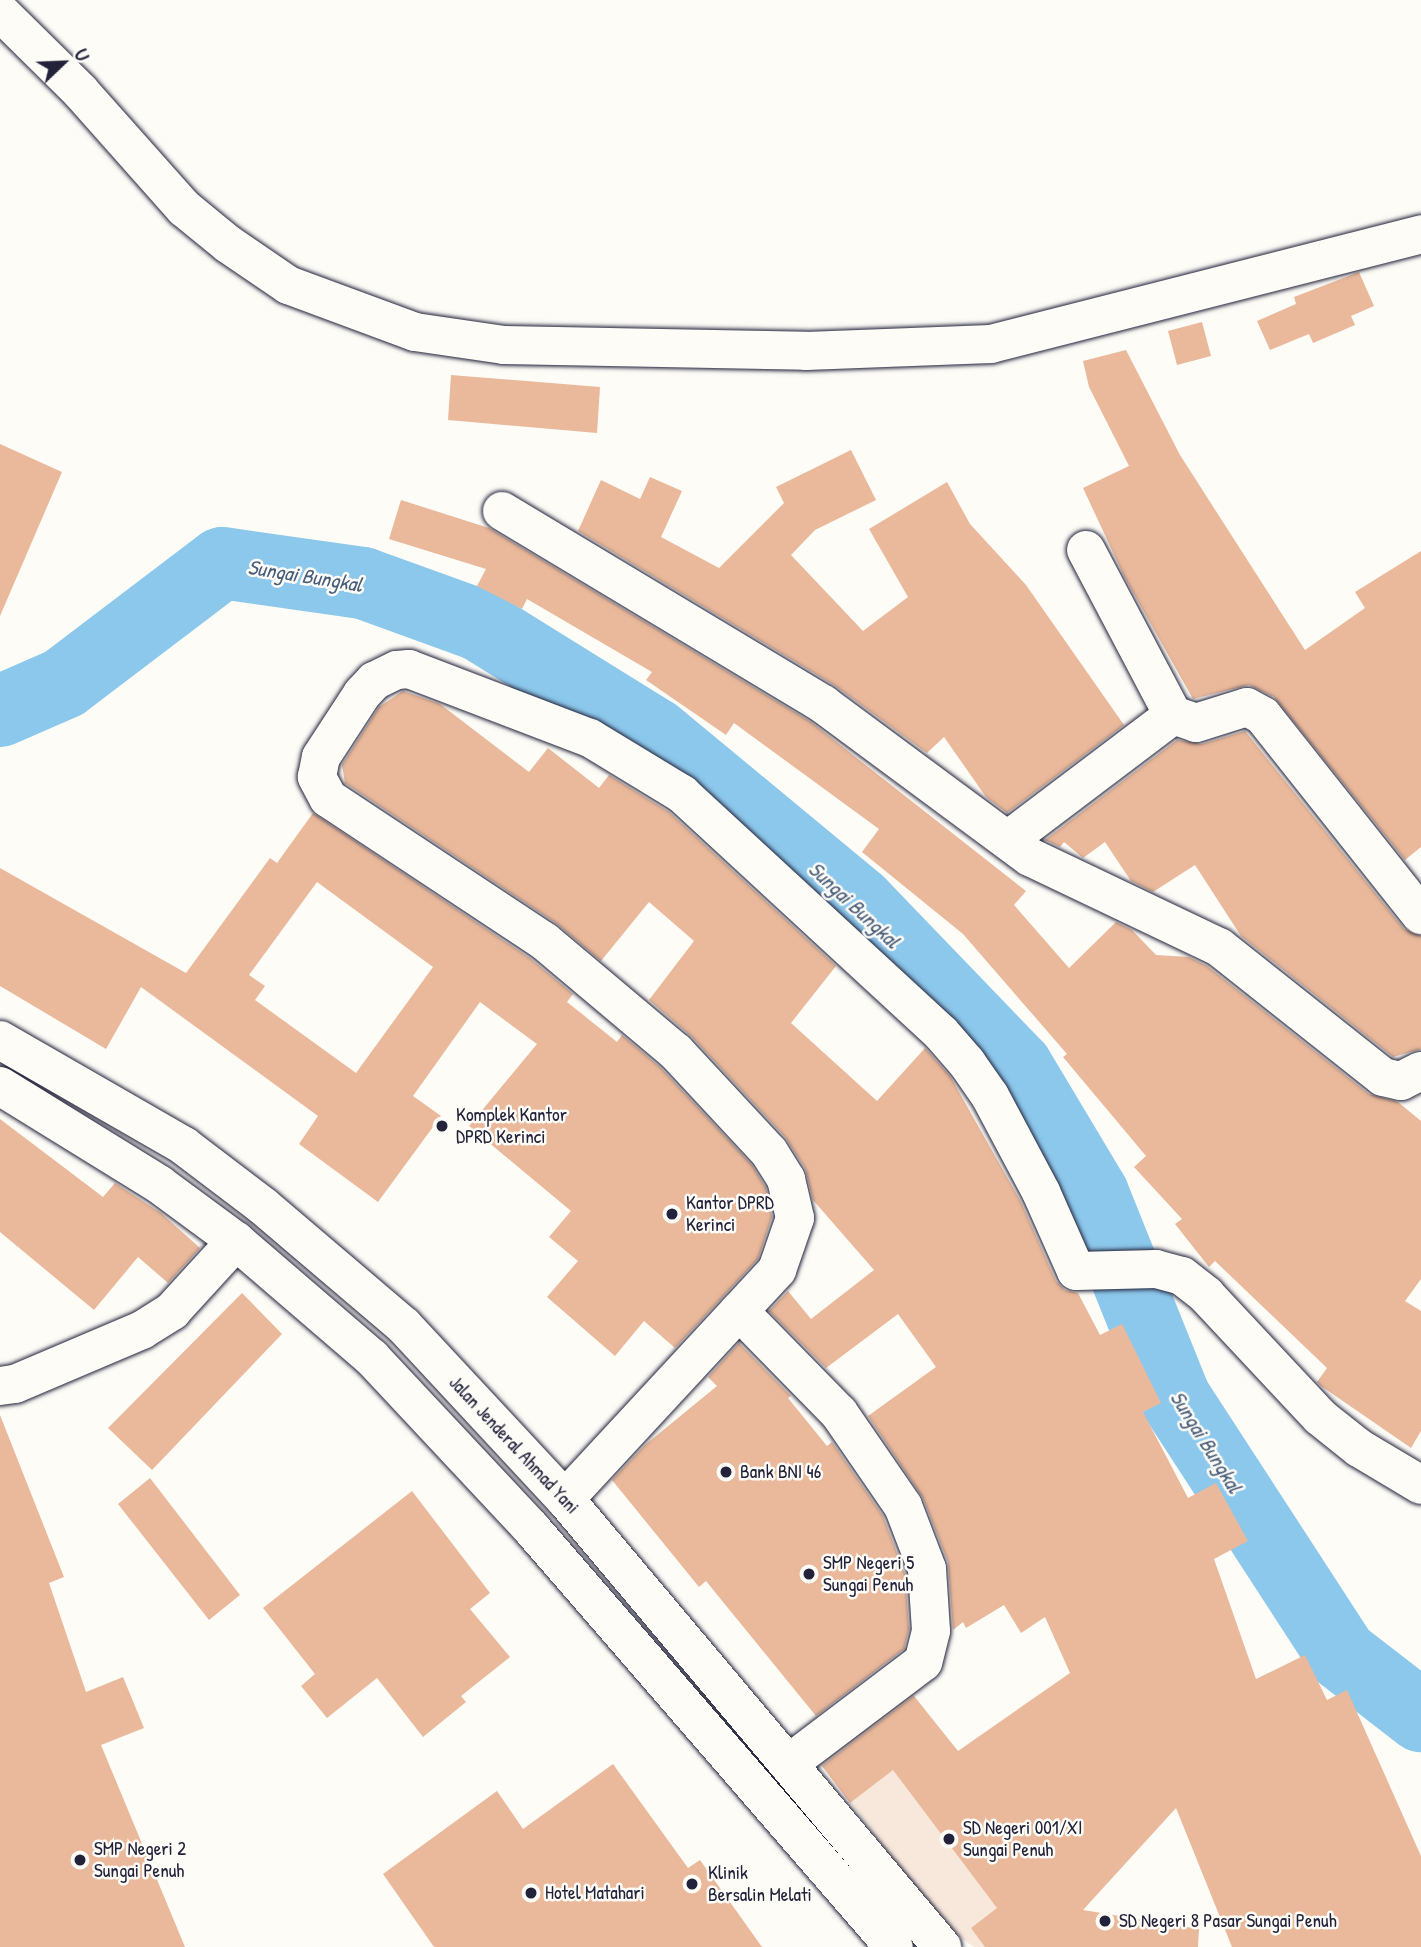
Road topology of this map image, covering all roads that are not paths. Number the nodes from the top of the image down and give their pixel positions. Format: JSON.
{"nodes":[{"id":1,"x":0,"y":12,"type":"edge"},
{"id":2,"x":1421,"y":234,"type":"edge"},
{"id":3,"x":502,"y":511,"type":"dead end"},
{"id":4,"x":1086,"y":550,"type":"dead end"},
{"id":5,"x":1173,"y":715,"type":"junction"},
{"id":6,"x":1007,"y":840,"type":"junction"},
{"id":7,"x":1421,"y":915,"type":"edge"},
{"id":8,"x":0,"y":1040,"type":"edge"},
{"id":9,"x":1421,"y":1071,"type":"edge"},
{"id":10,"x":0,"y":1086,"type":"edge"},
{"id":11,"x":236,"y":1241,"type":"junction"},
{"id":12,"x":739,"y":1311,"type":"junction"},
{"id":13,"x":404,"y":1326,"type":"junction"},
{"id":14,"x":373,"y":1358,"type":"junction"},
{"id":15,"x":0,"y":1386,"type":"edge"},
{"id":16,"x":1421,"y":1485,"type":"edge"},
{"id":17,"x":565,"y":1499,"type":"junction"},
{"id":18,"x":788,"y":1764,"type":"junction"},
{"id":19,"x":894,"y":1947,"type":"edge"},
{"id":20,"x":942,"y":1947,"type":"edge"}],
"edges":[{"from":1,"to":2,"type":"street"},
{"from":3,"to":6,"type":"street"},
{"from":4,"to":5,"type":"street"},
{"from":5,"to":6,"type":"street"},
{"from":5,"to":7,"type":"street"},
{"from":6,"to":9,"type":"street"},
{"from":8,"to":13,"type":"street","name":"Jalan Jenderal Ahmad Yani"},
{"from":10,"to":11,"type":"street"},
{"from":11,"to":14,"type":"street"},
{"from":11,"to":15,"type":"street"},
{"from":12,"to":16,"type":"street"},
{"from":12,"to":17,"type":"street"},
{"from":12,"to":18,"type":"street"},
{"from":13,"to":14,"type":"street"},
{"from":13,"to":17,"type":"street","name":"Jalan Jenderal Ahmad Yani"},
{"from":14,"to":19,"type":"street"},
{"from":17,"to":18,"type":"street","name":"Jalan Jenderal Ahmad Yani"},
{"from":18,"to":20,"type":"street","name":"Jalan Jenderal Ahmad Yani"}]}
